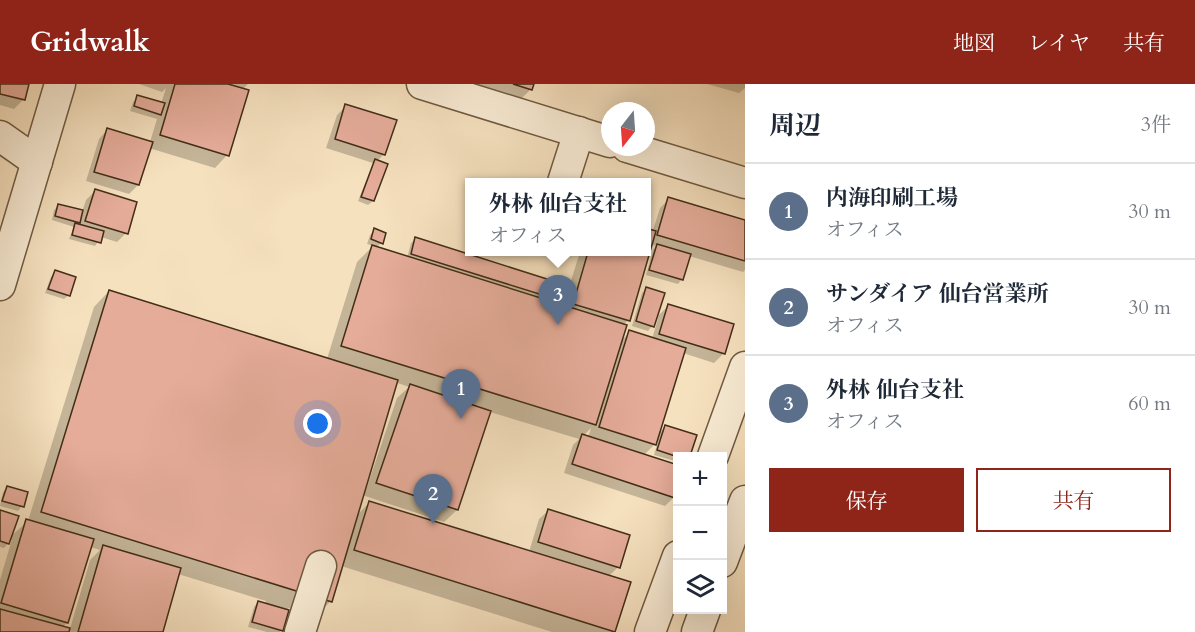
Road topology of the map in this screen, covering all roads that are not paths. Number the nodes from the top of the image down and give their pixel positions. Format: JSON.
{"nodes":[{"id":1,"x":60,"y":84,"type":"edge"},
{"id":2,"x":422,"y":84,"type":"edge"},
{"id":3,"x":579,"y":132,"type":"junction"},
{"id":4,"x":0,"y":136,"type":"edge"},
{"id":5,"x":601,"y":139,"type":"edge"},
{"id":6,"x":655,"y":156,"type":"edge"},
{"id":7,"x":37,"y":162,"type":"junction"},
{"id":8,"x":565,"y":178,"type":"edge"},
{"id":9,"x":745,"y":183,"type":"edge"},
{"id":10,"x":0,"y":285,"type":"edge"},
{"id":11,"x":745,"y":368,"type":"edge"},
{"id":12,"x":714,"y":452,"type":"edge"},
{"id":13,"x":745,"y":501,"type":"edge"},
{"id":14,"x":677,"y":560,"type":"edge"},
{"id":15,"x":724,"y":560,"type":"edge"},
{"id":16,"x":321,"y":566,"type":"dead end"},
{"id":17,"x":703,"y":614,"type":"edge"},
{"id":18,"x":300,"y":632,"type":"edge"},
{"id":19,"x":650,"y":632,"type":"edge"},
{"id":20,"x":697,"y":632,"type":"edge"}],
"edges":[{"from":1,"to":7,"type":"street"},
{"from":2,"to":3,"type":"street"},
{"from":3,"to":5,"type":"street"},
{"from":3,"to":8,"type":"street"},
{"from":4,"to":7,"type":"street"},
{"from":6,"to":9,"type":"street"},
{"from":7,"to":10,"type":"street"},
{"from":11,"to":12,"type":"street"},
{"from":13,"to":15,"type":"street"},
{"from":14,"to":19,"type":"street"},
{"from":16,"to":18,"type":"street"},
{"from":17,"to":20,"type":"street"}]}
